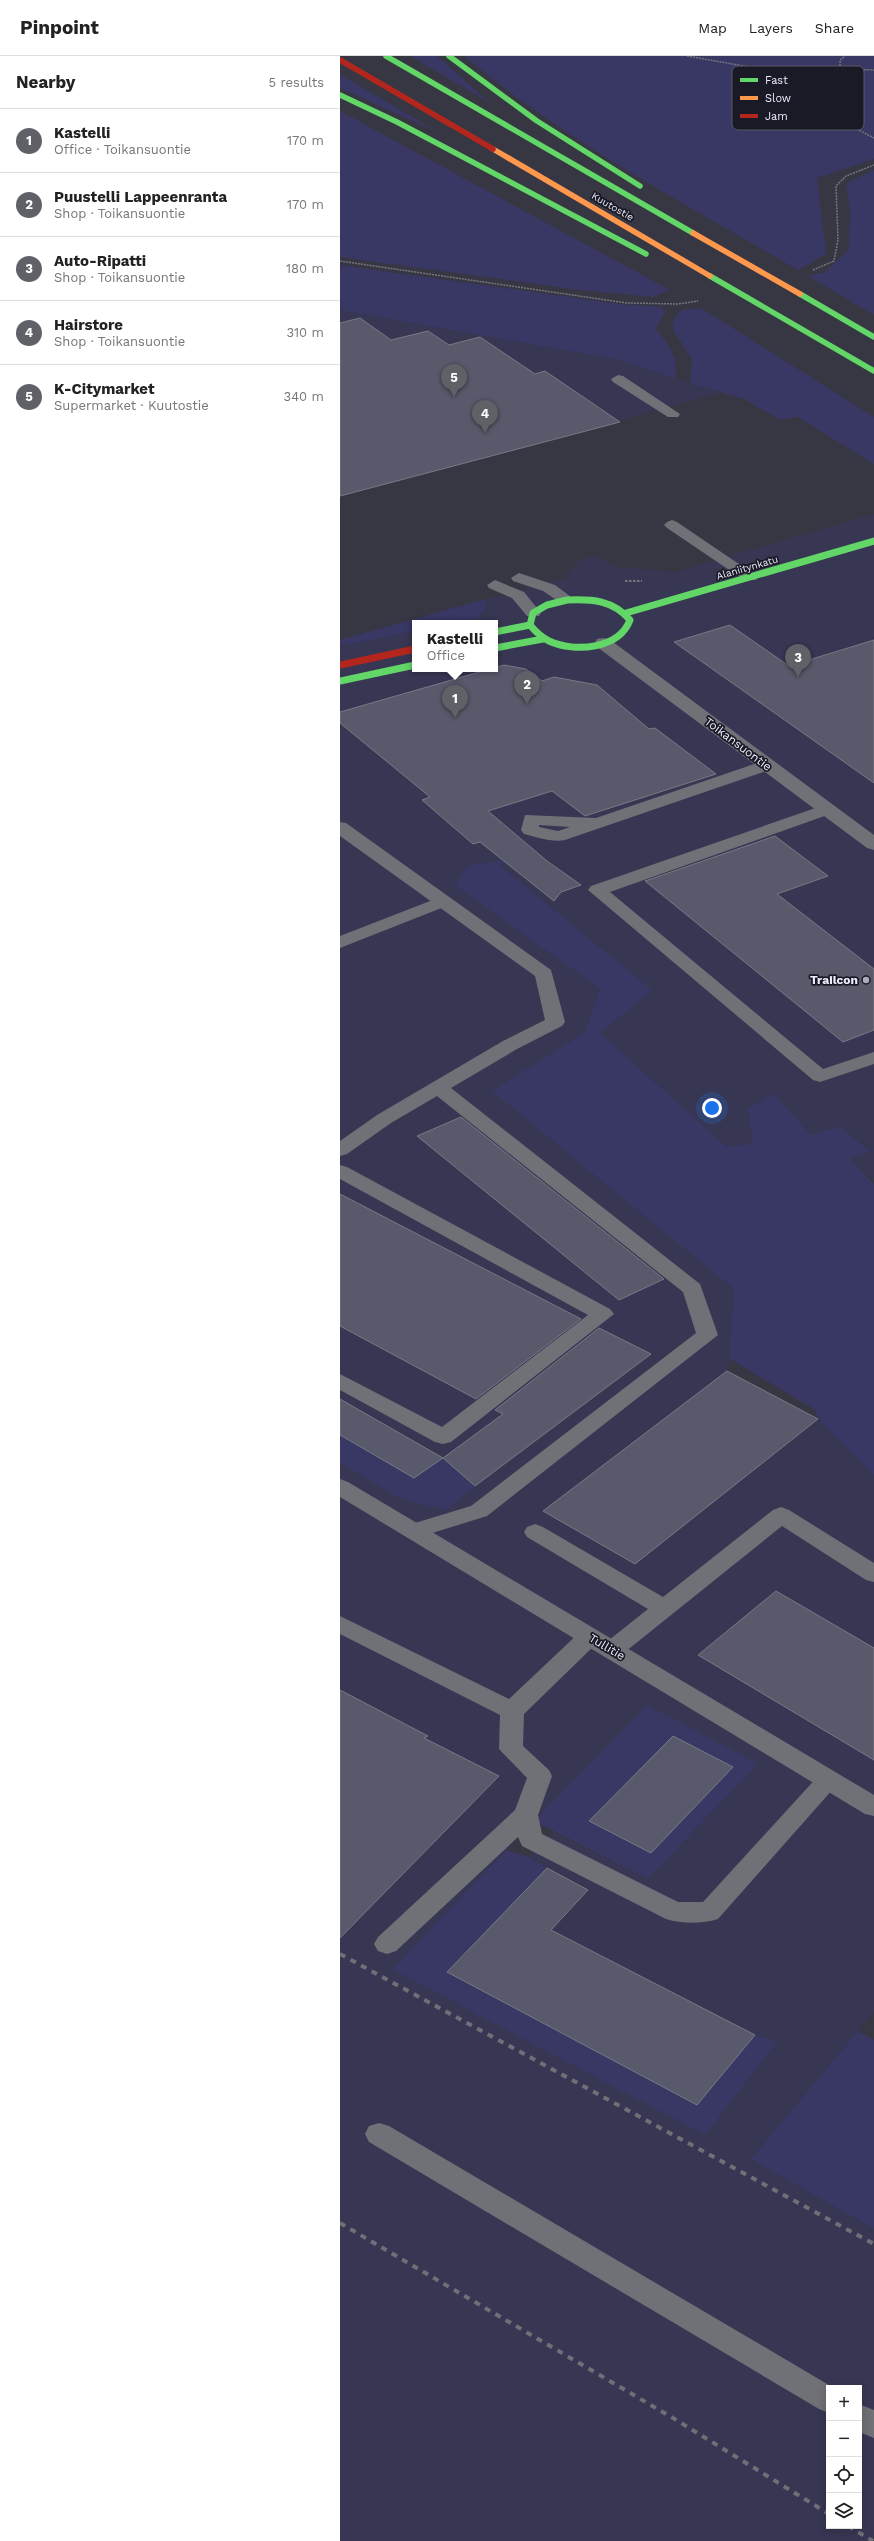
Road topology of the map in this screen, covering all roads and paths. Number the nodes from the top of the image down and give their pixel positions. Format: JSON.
{"nodes":[{"id":1,"x":386,"y":56,"type":"edge"},
{"id":2,"x":449,"y":56,"type":"edge"},
{"id":3,"x":686,"y":56,"type":"edge"},
{"id":4,"x":845,"y":56,"type":"edge"},
{"id":5,"x":340,"y":60,"type":"edge"},
{"id":6,"x":743,"y":66,"type":"edge"},
{"id":7,"x":840,"y":66,"type":"edge"},
{"id":8,"x":864,"y":70,"type":"edge"},
{"id":9,"x":874,"y":70,"type":"edge"},
{"id":10,"x":340,"y":95,"type":"edge"},
{"id":11,"x":856,"y":130,"type":"edge"},
{"id":12,"x":874,"y":138,"type":"edge"},
{"id":13,"x":874,"y":165,"type":"edge"},
{"id":14,"x":651,"y":193,"type":"dead end"},
{"id":15,"x":752,"y":255,"type":"dead end"},
{"id":16,"x":657,"y":260,"type":"dead end"},
{"id":17,"x":340,"y":261,"type":"edge"},
{"id":18,"x":813,"y":270,"type":"dead end"},
{"id":19,"x":698,"y":301,"type":"dead end"},
{"id":20,"x":734,"y":301,"type":"dead end"},
{"id":21,"x":874,"y":331,"type":"edge"},
{"id":22,"x":874,"y":337,"type":"edge"},
{"id":23,"x":874,"y":371,"type":"edge"},
{"id":24,"x":874,"y":376,"type":"edge"},
{"id":25,"x":618,"y":379,"type":"dead end"},
{"id":26,"x":673,"y":414,"type":"dead end"},
{"id":27,"x":672,"y":525,"type":"dead end"},
{"id":28,"x":874,"y":541,"type":"edge"},
{"id":29,"x":750,"y":577,"type":"junction"},
{"id":30,"x":519,"y":578,"type":"dead end"},
{"id":31,"x":494,"y":585,"type":"dead end"},
{"id":32,"x":567,"y":600,"type":"junction"},
{"id":33,"x":626,"y":613,"type":"junction"},
{"id":34,"x":532,"y":619,"type":"junction"},
{"id":35,"x":498,"y":631,"type":"edge"},
{"id":36,"x":543,"y":639,"type":"junction"},
{"id":37,"x":603,"y":643,"type":"junction"},
{"id":38,"x":498,"y":647,"type":"edge"},
{"id":39,"x":412,"y":650,"type":"edge"},
{"id":40,"x":340,"y":664,"type":"edge"},
{"id":41,"x":412,"y":666,"type":"edge"},
{"id":42,"x":340,"y":681,"type":"edge"},
{"id":43,"x":766,"y":764,"type":"junction"},
{"id":44,"x":827,"y":810,"type":"junction"},
{"id":45,"x":598,"y":823,"type":"dead end"},
{"id":46,"x":340,"y":827,"type":"edge"},
{"id":47,"x":874,"y":844,"type":"edge"},
{"id":48,"x":443,"y":901,"type":"junction"},
{"id":49,"x":340,"y":943,"type":"edge"},
{"id":50,"x":510,"y":1045,"type":"joint"},
{"id":51,"x":874,"y":1058,"type":"edge"},
{"id":52,"x":439,"y":1088,"type":"junction"},
{"id":53,"x":340,"y":1150,"type":"edge"},
{"id":54,"x":340,"y":1171,"type":"edge"},
{"id":55,"x":340,"y":1381,"type":"edge"},
{"id":56,"x":340,"y":1487,"type":"edge"},
{"id":57,"x":413,"y":1531,"type":"junction"},
{"id":58,"x":535,"y":1532,"type":"dead end"},
{"id":59,"x":874,"y":1574,"type":"edge"},
{"id":60,"x":665,"y":1608,"type":"junction"},
{"id":61,"x":340,"y":1624,"type":"edge"},
{"id":62,"x":590,"y":1636,"type":"junction"},
{"id":63,"x":612,"y":1650,"type":"junction"},
{"id":64,"x":512,"y":1711,"type":"junction"},
{"id":65,"x":829,"y":1780,"type":"junction"},
{"id":66,"x":874,"y":1807,"type":"edge"},
{"id":67,"x":526,"y":1815,"type":"junction"},
{"id":68,"x":387,"y":1944,"type":"dead end"},
{"id":69,"x":379,"y":2134,"type":"dead end"},
{"id":70,"x":826,"y":2398,"type":"edge"},
{"id":71,"x":862,"y":2419,"type":"edge"},
{"id":72,"x":874,"y":2425,"type":"edge"}],
"edges":[{"from":1,"to":22,"type":"main road","name":"Kuutostie"},
{"from":2,"to":14,"type":"main road"},
{"from":3,"to":6,"type":"path"},
{"from":4,"to":7,"type":"path"},
{"from":5,"to":23,"type":"main road","name":"Kuutostie"},
{"from":8,"to":9,"type":"path"},
{"from":10,"to":16,"type":"main road"},
{"from":11,"to":12,"type":"path"},
{"from":13,"to":18,"type":"path"},
{"from":15,"to":21,"type":"main road"},
{"from":17,"to":19,"type":"path"},
{"from":20,"to":24,"type":"main road"},
{"from":25,"to":26,"type":"lane"},
{"from":27,"to":29,"type":"lane"},
{"from":28,"to":29,"type":"main road","name":"Alaniitynkatu"},
{"from":29,"to":33,"type":"main road","name":"Alaniitynkatu"},
{"from":30,"to":32,"type":"lane"},
{"from":31,"to":34,"type":"lane"},
{"from":32,"to":33,"type":"main road"},
{"from":32,"to":34,"type":"main road"},
{"from":33,"to":37,"type":"main road"},
{"from":34,"to":35,"type":"main road"},
{"from":34,"to":36,"type":"main road"},
{"from":36,"to":37,"type":"main road"},
{"from":36,"to":38,"type":"main road"},
{"from":37,"to":43,"type":"street","name":"Toikansuontie"},
{"from":39,"to":40,"type":"main road"},
{"from":41,"to":42,"type":"main road"},
{"from":43,"to":44,"type":"street","name":"Toikansuontie"},
{"from":43,"to":45,"type":"lane"},
{"from":44,"to":47,"type":"street","name":"Toikansuontie"},
{"from":44,"to":51,"type":"lane"},
{"from":46,"to":48,"type":"street"},
{"from":48,"to":49,"type":"lane"},
{"from":48,"to":50,"type":"street"},
{"from":50,"to":52,"type":"lane"},
{"from":52,"to":53,"type":"lane"},
{"from":52,"to":57,"type":"lane"},
{"from":54,"to":55,"type":"lane"},
{"from":56,"to":57,"type":"street","name":"Tullitie"},
{"from":57,"to":62,"type":"street","name":"Tullitie"},
{"from":58,"to":60,"type":"lane"},
{"from":59,"to":60,"type":"lane"},
{"from":60,"to":63,"type":"lane"},
{"from":61,"to":64,"type":"lane"},
{"from":62,"to":63,"type":"street","name":"Tullitie"},
{"from":62,"to":64,"type":"lane"},
{"from":63,"to":65,"type":"street","name":"Tullitie"},
{"from":64,"to":67,"type":"lane"},
{"from":65,"to":66,"type":"street","name":"Tullitie"},
{"from":65,"to":67,"type":"lane"},
{"from":67,"to":68,"type":"lane"},
{"from":69,"to":70,"type":"lane"},
{"from":71,"to":72,"type":"lane"}]}
